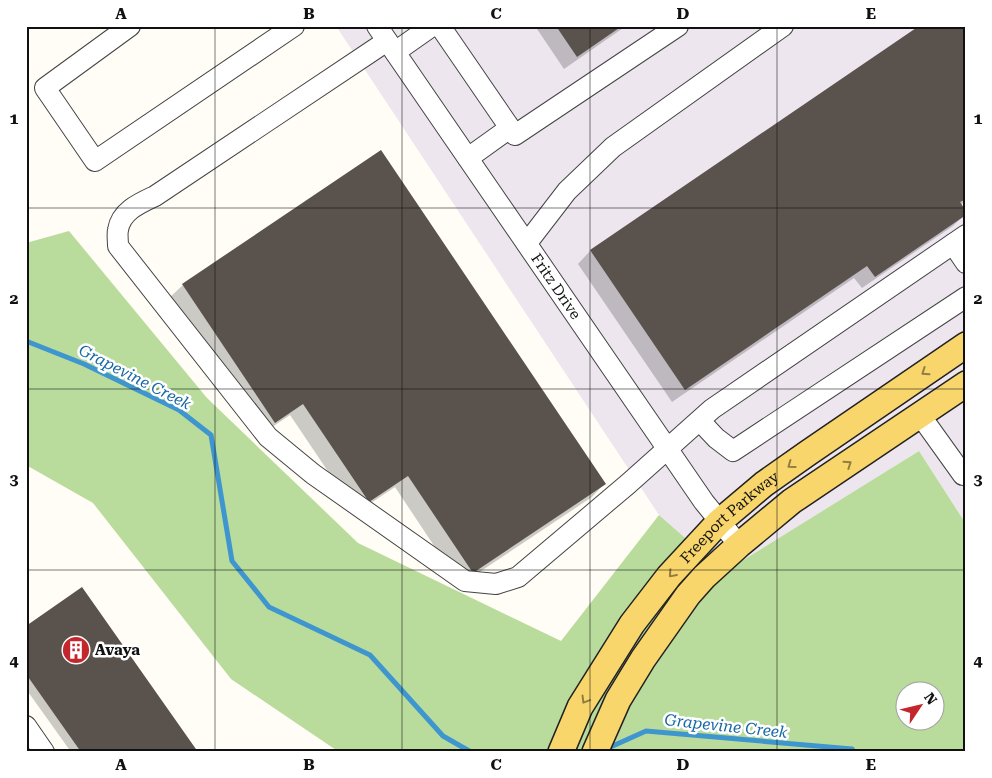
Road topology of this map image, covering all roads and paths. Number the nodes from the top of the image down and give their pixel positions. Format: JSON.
{"nodes":[{"id":1,"x":130,"y":26,"type":"edge"},
{"id":2,"x":294,"y":26,"type":"edge"},
{"id":3,"x":432,"y":26,"type":"edge"},
{"id":4,"x":440,"y":26,"type":"edge"},
{"id":5,"x":678,"y":26,"type":"edge"},
{"id":6,"x":783,"y":26,"type":"edge"},
{"id":7,"x":387,"y":40,"type":"edge"},
{"id":8,"x":510,"y":128,"type":"junction"},
{"id":9,"x":468,"y":158,"type":"junction"},
{"id":10,"x":959,"y":240,"type":"edge"},
{"id":11,"x":526,"y":243,"type":"junction"},
{"id":12,"x":966,"y":263,"type":"edge"},
{"id":13,"x":966,"y":297,"type":"edge"},
{"id":14,"x":966,"y":345,"type":"edge"},
{"id":15,"x":966,"y":384,"type":"edge"},
{"id":16,"x":920,"y":415,"type":"junction"},
{"id":17,"x":700,"y":421,"type":"junction"},
{"id":18,"x":668,"y":449,"type":"junction"},
{"id":19,"x":965,"y":476,"type":"edge"},
{"id":20,"x":719,"y":522,"type":"junction"},
{"id":21,"x":739,"y":545,"type":"junction"},
{"id":22,"x":26,"y":726,"type":"edge"},
{"id":23,"x":44,"y":752,"type":"edge"},
{"id":24,"x":561,"y":752,"type":"edge"},
{"id":25,"x":595,"y":752,"type":"edge"}],
"edges":[{"from":1,"to":2,"type":"street"},
{"from":3,"to":7,"type":"street"},
{"from":4,"to":8,"type":"street"},
{"from":5,"to":8,"type":"street"},
{"from":6,"to":11,"type":"street"},
{"from":7,"to":9,"type":"street","name":"Fritz Drive"},
{"from":7,"to":18,"type":"street"},
{"from":8,"to":9,"type":"street"},
{"from":9,"to":11,"type":"street","name":"Fritz Drive"},
{"from":10,"to":12,"type":"street"},
{"from":10,"to":17,"type":"street"},
{"from":11,"to":18,"type":"street","name":"Fritz Drive"},
{"from":13,"to":17,"type":"street"},
{"from":14,"to":20,"type":"main road","name":"Freeport Parkway","one_way":true},
{"from":15,"to":16,"type":"main road","name":"Freeport Parkway"},
{"from":16,"to":19,"type":"street"},
{"from":21,"to":16,"type":"main road","name":"Freeport Parkway","one_way":true},
{"from":17,"to":18,"type":"street"},
{"from":18,"to":20,"type":"street","name":"Fritz Drive"},
{"from":20,"to":21,"type":"street","name":"Fritz Drive"},
{"from":20,"to":24,"type":"main road","name":"Freeport Parkway","one_way":true},
{"from":21,"to":25,"type":"main road","name":"Freeport Parkway"},
{"from":22,"to":23,"type":"street"}]}
